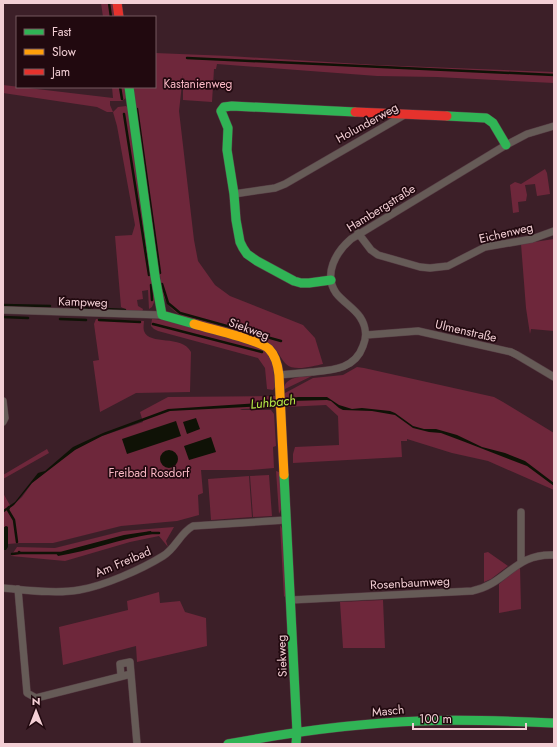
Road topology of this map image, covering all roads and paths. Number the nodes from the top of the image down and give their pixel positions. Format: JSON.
{"nodes":[{"id":1,"x":117,"y":3,"type":"edge"},
{"id":2,"x":119,"y":16,"type":"edge"},
{"id":3,"x":128,"y":88,"type":"edge"},
{"id":4,"x":406,"y":114,"type":"junction"},
{"id":5,"x":554,"y":126,"type":"edge"},
{"id":6,"x":506,"y":146,"type":"junction"},
{"id":7,"x":234,"y":194,"type":"junction"},
{"id":8,"x":554,"y":231,"type":"edge"},
{"id":9,"x":358,"y":233,"type":"junction"},
{"id":10,"x":331,"y":280,"type":"junction"},
{"id":11,"x":3,"y":310,"type":"edge"},
{"id":12,"x":162,"y":315,"type":"junction"},
{"id":13,"x":366,"y":335,"type":"junction"},
{"id":14,"x":279,"y":375,"type":"junction"},
{"id":15,"x":554,"y":377,"type":"edge"},
{"id":16,"x":3,"y":401,"type":"edge"},
{"id":17,"x":3,"y":422,"type":"edge"},
{"id":18,"x":521,"y":512,"type":"dead end"},
{"id":19,"x":286,"y":520,"type":"junction"},
{"id":20,"x":554,"y":556,"type":"edge"},
{"id":21,"x":521,"y":562,"type":"junction"},
{"id":22,"x":3,"y":588,"type":"edge"},
{"id":23,"x":18,"y":589,"type":"junction"},
{"id":24,"x":291,"y":600,"type":"junction"},
{"id":25,"x":131,"y":674,"type":"junction"},
{"id":26,"x":121,"y":676,"type":"junction"},
{"id":27,"x":554,"y":723,"type":"edge"},
{"id":28,"x":297,"y":732,"type":"junction"},
{"id":29,"x":137,"y":744,"type":"edge"},
{"id":30,"x":228,"y":744,"type":"edge"},
{"id":31,"x":296,"y":744,"type":"edge"}],
"edges":[{"from":1,"to":2,"type":"street"},
{"from":3,"to":12,"type":"street"},
{"from":4,"to":6,"type":"street","name":"Holunderweg"},
{"from":4,"to":7,"type":"street","name":"Holunderweg"},
{"from":4,"to":7,"type":"street"},
{"from":5,"to":6,"type":"street","name":"Hambergstraße"},
{"from":6,"to":9,"type":"street","name":"Hambergstraße"},
{"from":7,"to":10,"type":"street"},
{"from":8,"to":9,"type":"street","name":"Eichenweg"},
{"from":9,"to":10,"type":"street","name":"Hambergstraße"},
{"from":10,"to":13,"type":"street"},
{"from":11,"to":12,"type":"street","name":"Kampweg"},
{"from":12,"to":14,"type":"street","name":"Siekweg"},
{"from":13,"to":14,"type":"street"},
{"from":13,"to":15,"type":"street","name":"Ulmenstraße"},
{"from":14,"to":19,"type":"street","name":"Siekweg"},
{"from":16,"to":17,"type":"street"},
{"from":18,"to":21,"type":"street"},
{"from":19,"to":23,"type":"street","name":"Am Freibad"},
{"from":19,"to":24,"type":"street","name":"Siekweg"},
{"from":20,"to":21,"type":"street","name":"Rosenbaumweg"},
{"from":21,"to":24,"type":"street","name":"Rosenbaumweg"},
{"from":22,"to":23,"type":"street","name":"Am Freibad"},
{"from":23,"to":26,"type":"street"},
{"from":24,"to":28,"type":"street","name":"Siekweg"},
{"from":25,"to":26,"type":"street"},
{"from":25,"to":26,"type":"street"},
{"from":25,"to":29,"type":"street"},
{"from":27,"to":28,"type":"street","name":"Masch"},
{"from":28,"to":30,"type":"street","name":"Masch"},
{"from":28,"to":31,"type":"street","name":"Siekweg"}]}
